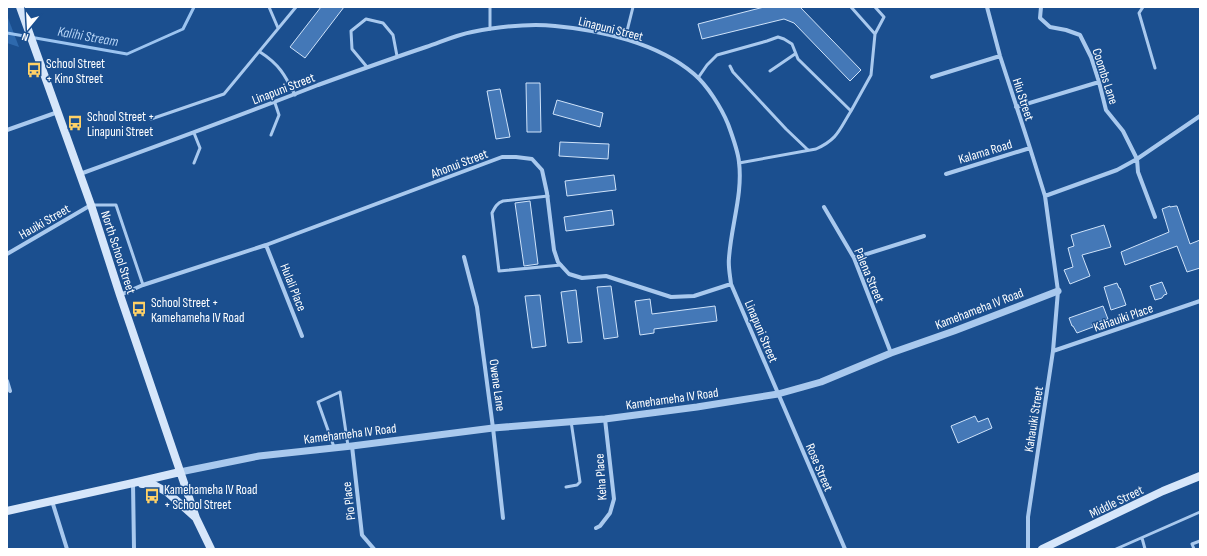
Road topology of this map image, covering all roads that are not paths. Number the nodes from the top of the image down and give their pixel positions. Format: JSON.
{"nodes":[{"id":1,"x":20,"y":7,"type":"edge"},
{"id":2,"x":270,"y":7,"type":"edge"},
{"id":3,"x":296,"y":7,"type":"edge"},
{"id":4,"x":490,"y":7,"type":"edge"},
{"id":5,"x":633,"y":7,"type":"edge"},
{"id":6,"x":851,"y":7,"type":"edge"},
{"id":7,"x":875,"y":7,"type":"edge"},
{"id":8,"x":987,"y":7,"type":"edge"},
{"id":9,"x":1041,"y":7,"type":"edge"},
{"id":10,"x":1143,"y":7,"type":"edge"},
{"id":11,"x":278,"y":28,"type":"junction"},
{"id":12,"x":490,"y":29,"type":"junction"},
{"id":13,"x":875,"y":34,"type":"junction"},
{"id":14,"x":625,"y":39,"type":"junction"},
{"id":15,"x":260,"y":52,"type":"junction"},
{"id":16,"x":795,"y":54,"type":"junction"},
{"id":17,"x":397,"y":56,"type":"junction"},
{"id":18,"x":1000,"y":56,"type":"junction"},
{"id":19,"x":730,"y":66,"type":"dead end"},
{"id":20,"x":367,"y":67,"type":"junction"},
{"id":21,"x":1155,"y":68,"type":"dead end"},
{"id":22,"x":770,"y":71,"type":"dead end"},
{"id":23,"x":698,"y":78,"type":"junction"},
{"id":24,"x":932,"y":78,"type":"dead end"},
{"id":25,"x":1099,"y":82,"type":"junction"},
{"id":26,"x":295,"y":95,"type":"junction"},
{"id":27,"x":275,"y":103,"type":"junction"},
{"id":28,"x":1016,"y":106,"type":"junction"},
{"id":29,"x":851,"y":111,"type":"junction"},
{"id":30,"x":58,"y":112,"type":"junction"},
{"id":31,"x":1200,"y":116,"type":"edge"},
{"id":32,"x":151,"y":119,"type":"dead end"},
{"id":33,"x":7,"y":130,"type":"edge"},
{"id":34,"x":194,"y":133,"type":"junction"},
{"id":35,"x":271,"y":135,"type":"dead end"},
{"id":36,"x":1030,"y":148,"type":"junction"},
{"id":37,"x":808,"y":150,"type":"junction"},
{"id":38,"x":1137,"y":159,"type":"junction"},
{"id":39,"x":194,"y":163,"type":"dead end"},
{"id":40,"x":739,"y":164,"type":"junction"},
{"id":41,"x":80,"y":174,"type":"junction"},
{"id":42,"x":946,"y":174,"type":"dead end"},
{"id":43,"x":548,"y":196,"type":"junction"},
{"id":44,"x":1045,"y":196,"type":"junction"},
{"id":45,"x":92,"y":205,"type":"junction"},
{"id":46,"x":824,"y":207,"type":"dead end"},
{"id":47,"x":1155,"y":217,"type":"dead end"},
{"id":48,"x":924,"y":236,"type":"dead end"},
{"id":49,"x":266,"y":245,"type":"junction"},
{"id":50,"x":7,"y":254,"type":"edge"},
{"id":51,"x":464,"y":257,"type":"dead end"},
{"id":52,"x":854,"y":258,"type":"junction"},
{"id":53,"x":561,"y":265,"type":"junction"},
{"id":54,"x":731,"y":284,"type":"junction"},
{"id":55,"x":143,"y":285,"type":"junction"},
{"id":56,"x":1058,"y":291,"type":"junction"},
{"id":57,"x":120,"y":295,"type":"junction"},
{"id":58,"x":1200,"y":301,"type":"edge"},
{"id":59,"x":302,"y":336,"type":"dead end"},
{"id":60,"x":1053,"y":351,"type":"junction"},
{"id":61,"x":891,"y":353,"type":"junction"},
{"id":62,"x":7,"y":381,"type":"edge"},
{"id":63,"x":10,"y":391,"type":"dead end"},
{"id":64,"x":778,"y":394,"type":"junction"},
{"id":65,"x":605,"y":419,"type":"junction"},
{"id":66,"x":571,"y":422,"type":"junction"},
{"id":67,"x":493,"y":428,"type":"junction"},
{"id":68,"x":350,"y":446,"type":"junction"},
{"id":69,"x":334,"y":448,"type":"junction"},
{"id":70,"x":180,"y":472,"type":"junction"},
{"id":71,"x":1200,"y":476,"type":"edge"},
{"id":72,"x":133,"y":483,"type":"junction"},
{"id":73,"x":566,"y":487,"type":"dead end"},
{"id":74,"x":52,"y":500,"type":"junction"},
{"id":75,"x":7,"y":511,"type":"edge"},
{"id":76,"x":1200,"y":512,"type":"edge"},
{"id":77,"x":196,"y":518,"type":"junction"},
{"id":78,"x":503,"y":518,"type":"dead end"},
{"id":79,"x":596,"y":528,"type":"dead end"},
{"id":80,"x":1142,"y":538,"type":"junction"},
{"id":81,"x":1200,"y":541,"type":"edge"},
{"id":82,"x":67,"y":549,"type":"edge"},
{"id":83,"x":134,"y":549,"type":"edge"},
{"id":84,"x":211,"y":549,"type":"edge"},
{"id":85,"x":374,"y":549,"type":"edge"},
{"id":86,"x":845,"y":549,"type":"edge"},
{"id":87,"x":1028,"y":549,"type":"edge"},
{"id":88,"x":1042,"y":549,"type":"edge"},
{"id":89,"x":1116,"y":549,"type":"edge"},
{"id":90,"x":1145,"y":549,"type":"edge"},
{"id":91,"x":1194,"y":549,"type":"edge"}],
"edges":[{"from":1,"to":30,"type":"main road","name":"North School Street"},
{"from":2,"to":11,"type":"lane"},
{"from":3,"to":11,"type":"lane"},
{"from":4,"to":12,"type":"lane"},
{"from":5,"to":14,"type":"lane"},
{"from":6,"to":13,"type":"lane"},
{"from":7,"to":13,"type":"lane"},
{"from":8,"to":18,"type":"street","name":"Hiu Street"},
{"from":9,"to":25,"type":"street","name":"Coombs Lane"},
{"from":10,"to":21,"type":"lane"},
{"from":11,"to":15,"type":"lane"},
{"from":12,"to":14,"type":"street","name":"Linapuni Street"},
{"from":12,"to":17,"type":"street","name":"Linapuni Street"},
{"from":13,"to":29,"type":"lane"},
{"from":14,"to":23,"type":"street","name":"Linapuni Street"},
{"from":15,"to":26,"type":"lane"},
{"from":15,"to":32,"type":"lane"},
{"from":16,"to":22,"type":"lane"},
{"from":16,"to":23,"type":"lane"},
{"from":16,"to":29,"type":"lane"},
{"from":17,"to":20,"type":"street","name":"Linapuni Street"},
{"from":17,"to":20,"type":"lane"},
{"from":18,"to":24,"type":"street"},
{"from":18,"to":28,"type":"street","name":"Hiu Street"},
{"from":19,"to":37,"type":"lane"},
{"from":20,"to":26,"type":"street","name":"Linapuni Street"},
{"from":23,"to":40,"type":"street","name":"Linapuni Street"},
{"from":25,"to":28,"type":"street"},
{"from":25,"to":38,"type":"street","name":"Coombs Lane"},
{"from":26,"to":27,"type":"street","name":"Linapuni Street"},
{"from":27,"to":34,"type":"street","name":"Linapuni Street"},
{"from":27,"to":35,"type":"lane"},
{"from":28,"to":36,"type":"street","name":"Hiu Street"},
{"from":29,"to":37,"type":"lane"},
{"from":30,"to":33,"type":"street"},
{"from":30,"to":41,"type":"main road","name":"North School Street"},
{"from":31,"to":38,"type":"street"},
{"from":34,"to":39,"type":"lane"},
{"from":34,"to":41,"type":"street","name":"Linapuni Street"},
{"from":36,"to":42,"type":"street","name":"Kalama Road"},
{"from":36,"to":44,"type":"street","name":"Hiu Street"},
{"from":37,"to":40,"type":"lane"},
{"from":38,"to":44,"type":"street"},
{"from":38,"to":47,"type":"street","name":"Coombs Lane"},
{"from":40,"to":54,"type":"street","name":"Linapuni Street"},
{"from":41,"to":45,"type":"main road","name":"North School Street"},
{"from":43,"to":49,"type":"street","name":"Ahonui Street"},
{"from":43,"to":53,"type":"street","name":"Ahonui Street"},
{"from":43,"to":53,"type":"lane"},
{"from":44,"to":56,"type":"street"},
{"from":45,"to":50,"type":"street","name":"Hauiki Street"},
{"from":45,"to":55,"type":"lane"},
{"from":45,"to":57,"type":"main road","name":"North School Street"},
{"from":46,"to":52,"type":"street","name":"Palena Street"},
{"from":48,"to":52,"type":"street"},
{"from":49,"to":55,"type":"street","name":"Ahonui Street"},
{"from":49,"to":59,"type":"street","name":"Hulali Place"},
{"from":51,"to":67,"type":"street","name":"Owene Lane"},
{"from":52,"to":61,"type":"street","name":"Palena Street"},
{"from":53,"to":54,"type":"street"},
{"from":54,"to":64,"type":"street","name":"Linapuni Street"},
{"from":55,"to":57,"type":"street","name":"Ahonui Street"},
{"from":56,"to":60,"type":"street","name":"Kahauiki Street"},
{"from":56,"to":61,"type":"street","name":"Kamehameha IV Road"},
{"from":57,"to":70,"type":"main road","name":"North School Street"},
{"from":58,"to":60,"type":"street","name":"Kahauiki Place"},
{"from":60,"to":87,"type":"street","name":"Kahauiki Street"},
{"from":61,"to":64,"type":"street","name":"Kamehameha IV Road"},
{"from":62,"to":63,"type":"street"},
{"from":64,"to":65,"type":"street","name":"Kamehameha IV Road"},
{"from":64,"to":86,"type":"street","name":"Rose Street"},
{"from":65,"to":66,"type":"street","name":"Kamehameha IV Road"},
{"from":65,"to":79,"type":"street","name":"Keha Place"},
{"from":66,"to":67,"type":"street","name":"Kamehameha IV Road"},
{"from":66,"to":73,"type":"lane"},
{"from":67,"to":68,"type":"street","name":"Kamehameha IV Road"},
{"from":67,"to":78,"type":"street","name":"Owene Lane"},
{"from":68,"to":69,"type":"street","name":"Kamehameha IV Road"},
{"from":68,"to":69,"type":"lane"},
{"from":68,"to":85,"type":"street","name":"Pio Place"},
{"from":69,"to":70,"type":"street","name":"Kamehameha IV Road"},
{"from":70,"to":72,"type":"main road","name":"Kamehameha IV Road"},
{"from":70,"to":77,"type":"main road","name":"North School Street"},
{"from":71,"to":88,"type":"main road","name":"Middle Street"},
{"from":72,"to":74,"type":"main road","name":"Kamehameha IV Road"},
{"from":72,"to":77,"type":"main road"},
{"from":72,"to":83,"type":"street"},
{"from":74,"to":75,"type":"main road","name":"Kamehameha IV Road"},
{"from":74,"to":82,"type":"street"},
{"from":76,"to":80,"type":"lane"},
{"from":77,"to":84,"type":"main road","name":"North School Street"},
{"from":80,"to":89,"type":"lane"},
{"from":80,"to":90,"type":"lane"},
{"from":81,"to":91,"type":"lane"}]}
